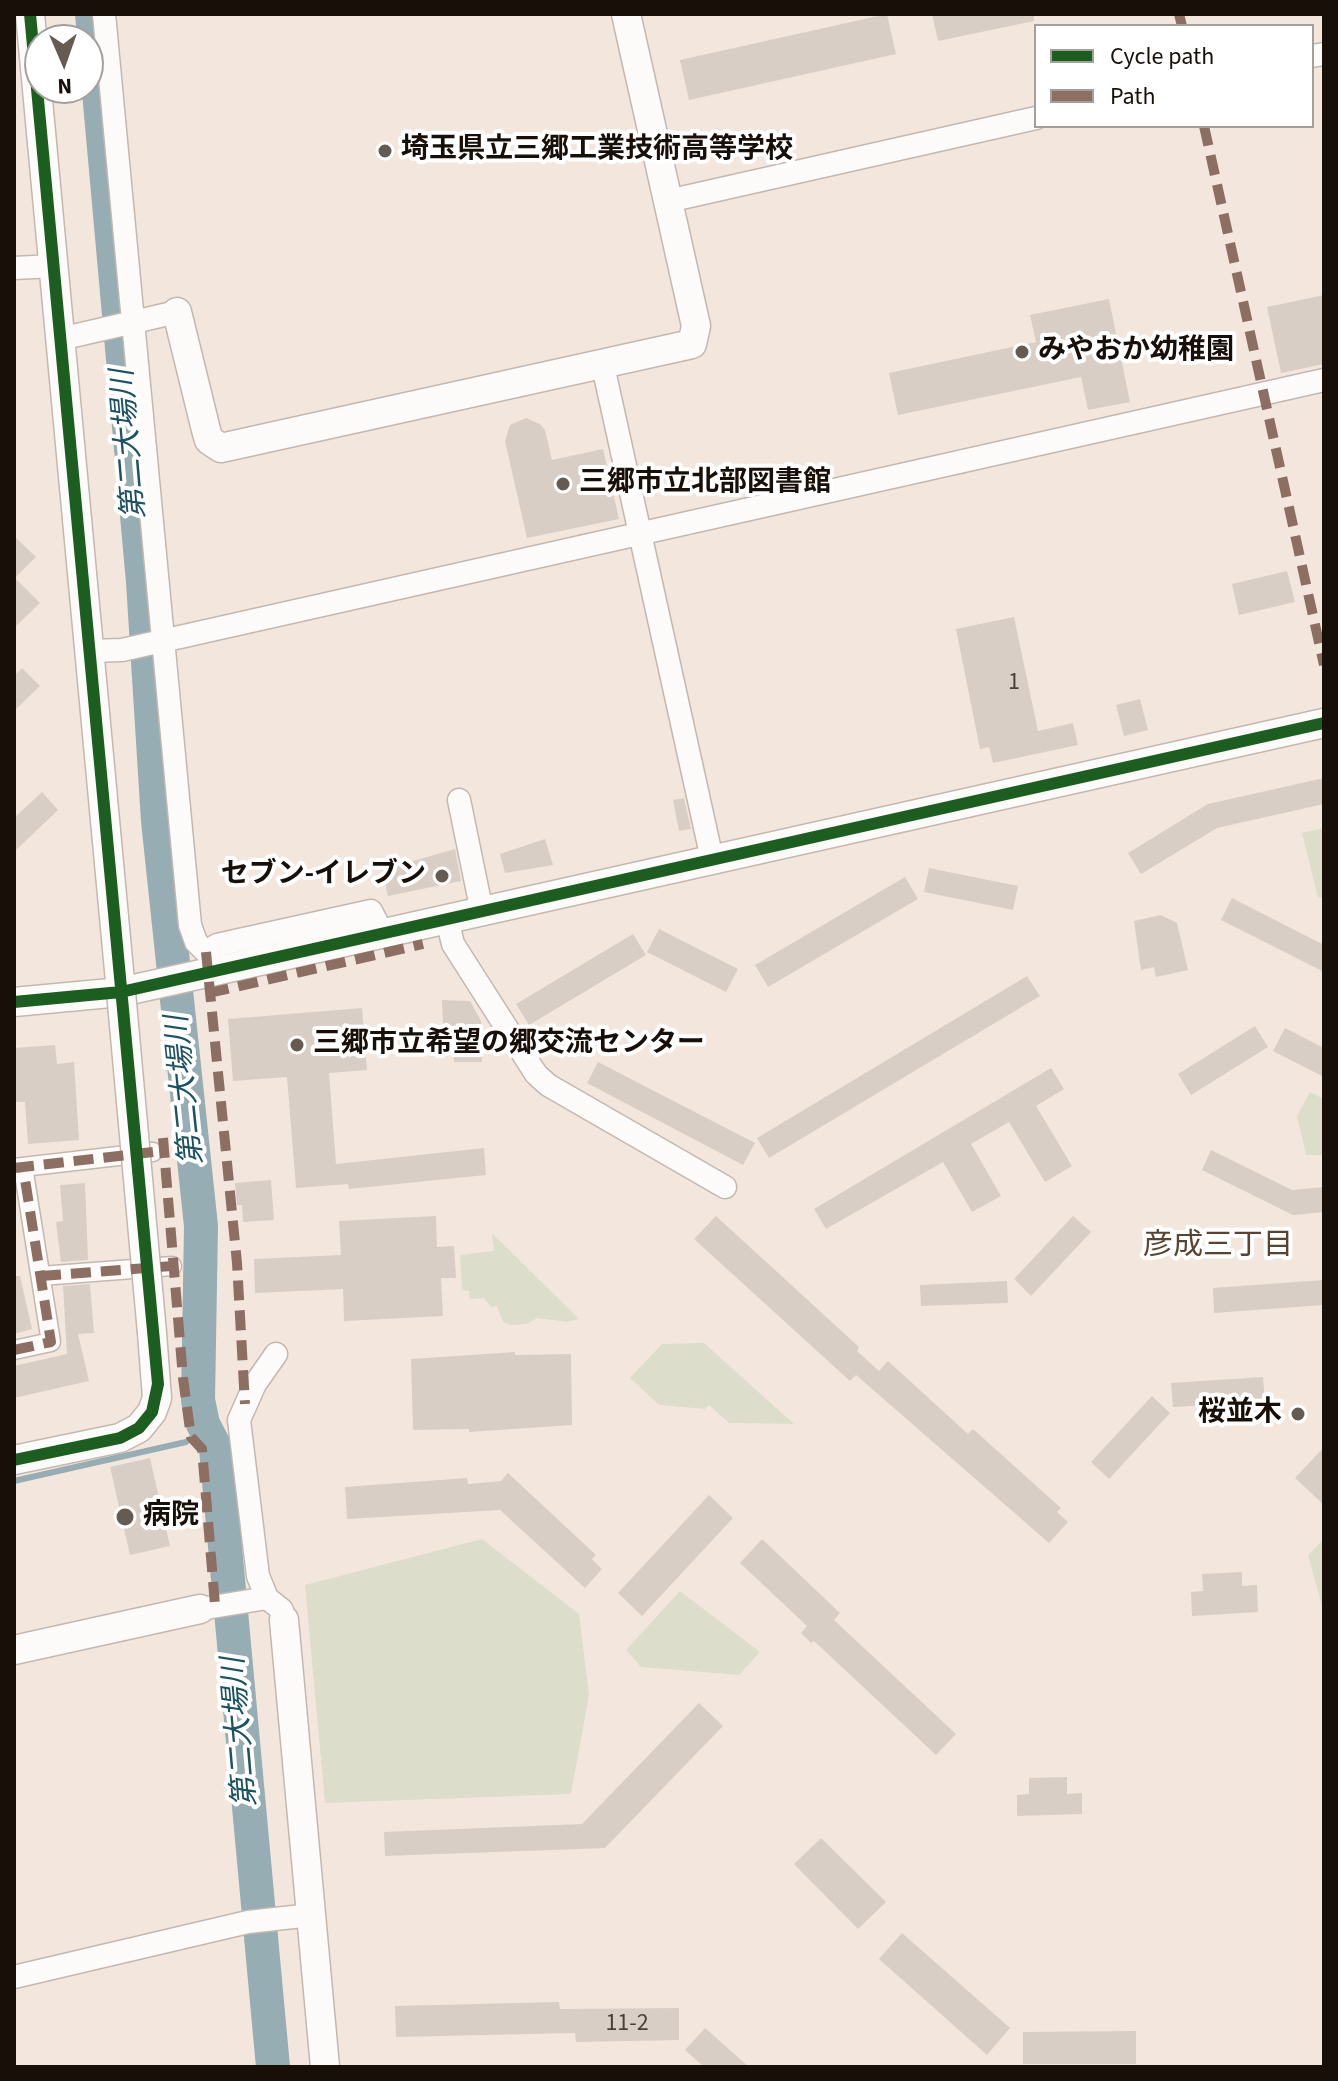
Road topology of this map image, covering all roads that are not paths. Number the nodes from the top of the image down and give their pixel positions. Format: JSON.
{"nodes":[{"id":1,"x":30,"y":14,"type":"edge"},
{"id":2,"x":104,"y":14,"type":"edge"},
{"id":3,"x":626,"y":14,"type":"edge"},
{"id":4,"x":1034,"y":118,"type":"edge"},
{"id":5,"x":668,"y":201,"type":"junction"},
{"id":6,"x":53,"y":266,"type":"junction"},
{"id":7,"x":14,"y":268,"type":"edge"},
{"id":8,"x":177,"y":312,"type":"joint"},
{"id":9,"x":131,"y":323,"type":"junction"},
{"id":10,"x":60,"y":339,"type":"junction"},
{"id":11,"x":603,"y":366,"type":"junction"},
{"id":12,"x":1324,"y":380,"type":"edge"},
{"id":13,"x":641,"y":534,"type":"junction"},
{"id":14,"x":164,"y":641,"type":"junction"},
{"id":15,"x":89,"y":651,"type":"junction"},
{"id":16,"x":1324,"y":723,"type":"edge"},
{"id":17,"x":459,"y":800,"type":"dead end"},
{"id":18,"x":712,"y":859,"type":"junction"},
{"id":19,"x":482,"y":912,"type":"junction"},
{"id":20,"x":447,"y":919,"type":"junction"},
{"id":21,"x":383,"y":934,"type":"junction"},
{"id":22,"x":121,"y":992,"type":"junction"},
{"id":23,"x":14,"y":1002,"type":"edge"},
{"id":24,"x":153,"y":1152,"type":"dead end"},
{"id":25,"x":19,"y":1167,"type":"edge"},
{"id":26,"x":725,"y":1187,"type":"dead end"},
{"id":27,"x":22,"y":1212,"type":"edge"},
{"id":28,"x":172,"y":1266,"type":"dead end"},
{"id":29,"x":41,"y":1276,"type":"junction"},
{"id":30,"x":14,"y":1350,"type":"edge"},
{"id":31,"x":276,"y":1354,"type":"dead end"},
{"id":32,"x":14,"y":1460,"type":"edge"},
{"id":33,"x":266,"y":1606,"type":"junction"},
{"id":34,"x":208,"y":1607,"type":"joint"},
{"id":35,"x":14,"y":1650,"type":"edge"},
{"id":36,"x":311,"y":1915,"type":"junction"},
{"id":37,"x":14,"y":1977,"type":"edge"},
{"id":38,"x":325,"y":2067,"type":"edge"}],
"edges":[{"from":1,"to":6,"type":"street"},
{"from":2,"to":9,"type":"street"},
{"from":3,"to":5,"type":"street"},
{"from":4,"to":5,"type":"street"},
{"from":5,"to":11,"type":"street"},
{"from":6,"to":7,"type":"street"},
{"from":6,"to":10,"type":"street"},
{"from":8,"to":9,"type":"street"},
{"from":8,"to":11,"type":"street"},
{"from":9,"to":10,"type":"street"},
{"from":9,"to":14,"type":"street"},
{"from":10,"to":15,"type":"street"},
{"from":11,"to":13,"type":"street"},
{"from":12,"to":13,"type":"street"},
{"from":13,"to":14,"type":"street"},
{"from":13,"to":18,"type":"street"},
{"from":14,"to":15,"type":"street"},
{"from":14,"to":21,"type":"street"},
{"from":15,"to":22,"type":"street"},
{"from":16,"to":18,"type":"street"},
{"from":17,"to":19,"type":"street"},
{"from":18,"to":19,"type":"street"},
{"from":19,"to":20,"type":"street"},
{"from":20,"to":21,"type":"street"},
{"from":20,"to":26,"type":"street"},
{"from":21,"to":22,"type":"street"},
{"from":22,"to":23,"type":"street"},
{"from":22,"to":32,"type":"street","bridge":true},
{"from":24,"to":25,"type":"street"},
{"from":25,"to":27,"type":"street"},
{"from":27,"to":29,"type":"street"},
{"from":28,"to":29,"type":"street"},
{"from":29,"to":30,"type":"street"},
{"from":31,"to":33,"type":"street"},
{"from":33,"to":34,"type":"street"},
{"from":33,"to":36,"type":"street"},
{"from":34,"to":35,"type":"street"},
{"from":36,"to":37,"type":"street"},
{"from":36,"to":38,"type":"street"}]}
